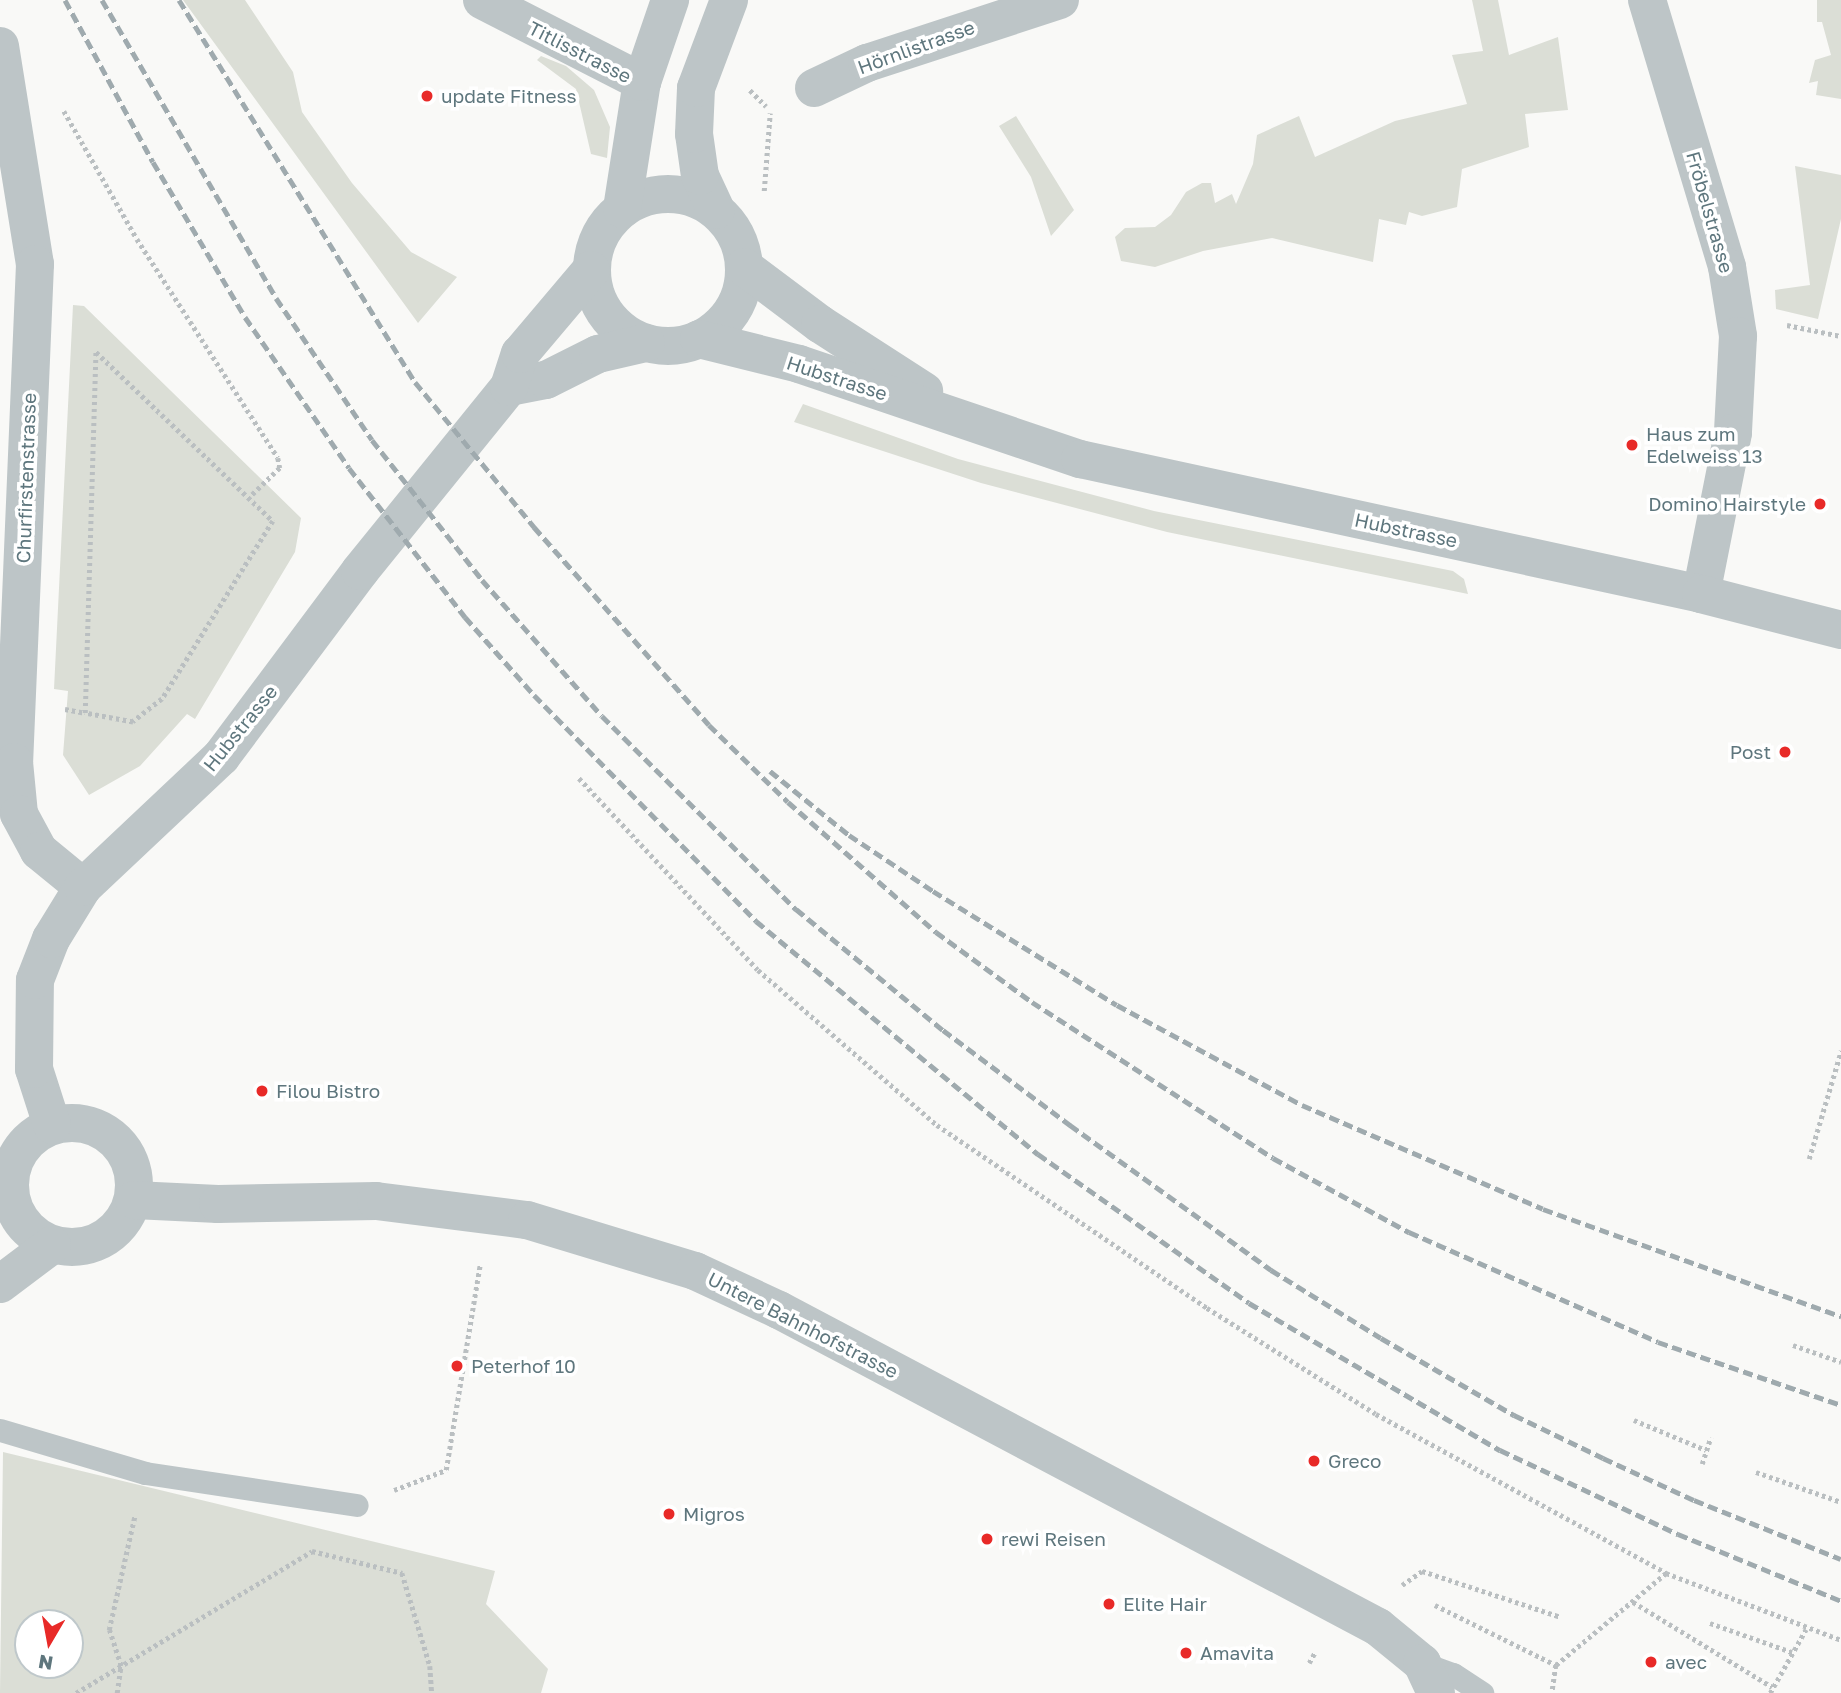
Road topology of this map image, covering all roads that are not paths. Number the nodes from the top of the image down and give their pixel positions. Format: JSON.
{"nodes":[{"id":1,"x":482,"y":0,"type":"edge"},
{"id":2,"x":670,"y":0,"type":"edge"},
{"id":3,"x":729,"y":0,"type":"edge"},
{"id":4,"x":1060,"y":0,"type":"edge"},
{"id":5,"x":1647,"y":0,"type":"edge"},
{"id":6,"x":0,"y":46,"type":"edge"},
{"id":7,"x":642,"y":82,"type":"junction"},
{"id":8,"x":814,"y":88,"type":"dead end"},
{"id":9,"x":14,"y":200,"type":"edge"},
{"id":10,"x":622,"y":209,"type":"junction"},
{"id":11,"x":722,"y":216,"type":"junction"},
{"id":12,"x":744,"y":267,"type":"junction"},
{"id":13,"x":591,"y":270,"type":"junction"},
{"id":14,"x":699,"y":339,"type":"junction"},
{"id":15,"x":646,"y":343,"type":"junction"},
{"id":16,"x":509,"y":387,"type":"junction"},
{"id":17,"x":973,"y":423,"type":"junction"},
{"id":18,"x":1701,"y":594,"type":"junction"},
{"id":19,"x":1841,"y":630,"type":"edge"},
{"id":20,"x":83,"y":887,"type":"junction"},
{"id":21,"x":52,"y":1125,"type":"junction"},
{"id":22,"x":134,"y":1200,"type":"junction"},
{"id":23,"x":6,"y":1213,"type":"edge"},
{"id":24,"x":52,"y":1245,"type":"junction"},
{"id":25,"x":0,"y":1284,"type":"edge"},
{"id":26,"x":0,"y":1430,"type":"edge"},
{"id":27,"x":357,"y":1505,"type":"road end"},
{"id":28,"x":1429,"y":1678,"type":"edge"},
{"id":29,"x":1482,"y":1693,"type":"edge"}],
"edges":[{"from":1,"to":7,"type":"street","name":"Titlisstrasse"},
{"from":2,"to":7,"type":"street"},
{"from":3,"to":11,"type":"street"},
{"from":4,"to":8,"type":"street","name":"Hörnlistrasse"},
{"from":5,"to":18,"type":"street","name":"Fröbelstrasse"},
{"from":6,"to":9,"type":"street","name":"Churfirstenstrasse"},
{"from":7,"to":10,"type":"street"},
{"from":9,"to":20,"type":"street","name":"Churfirstenstrasse"},
{"from":10,"to":11,"type":"street"},
{"from":10,"to":13,"type":"street"},
{"from":11,"to":12,"type":"street"},
{"from":12,"to":14,"type":"street"},
{"from":12,"to":17,"type":"street","name":"Hubstrasse"},
{"from":13,"to":15,"type":"street"},
{"from":13,"to":16,"type":"street","name":"Hubstrasse"},
{"from":14,"to":15,"type":"street"},
{"from":14,"to":17,"type":"street","name":"Hubstrasse"},
{"from":15,"to":16,"type":"street"},
{"from":16,"to":20,"type":"street","name":"Hubstrasse"},
{"from":17,"to":18,"type":"street","name":"Hubstrasse"},
{"from":18,"to":19,"type":"street","name":"Hubstrasse"},
{"from":20,"to":21,"type":"street","name":"Hubstrasse"},
{"from":21,"to":22,"type":"street"},
{"from":21,"to":23,"type":"street"},
{"from":22,"to":24,"type":"street"},
{"from":22,"to":28,"type":"street","name":"Untere Bahnhofstrasse"},
{"from":23,"to":24,"type":"street"},
{"from":24,"to":25,"type":"street"},
{"from":26,"to":27,"type":"lane"},
{"from":28,"to":29,"type":"lane"}]}
